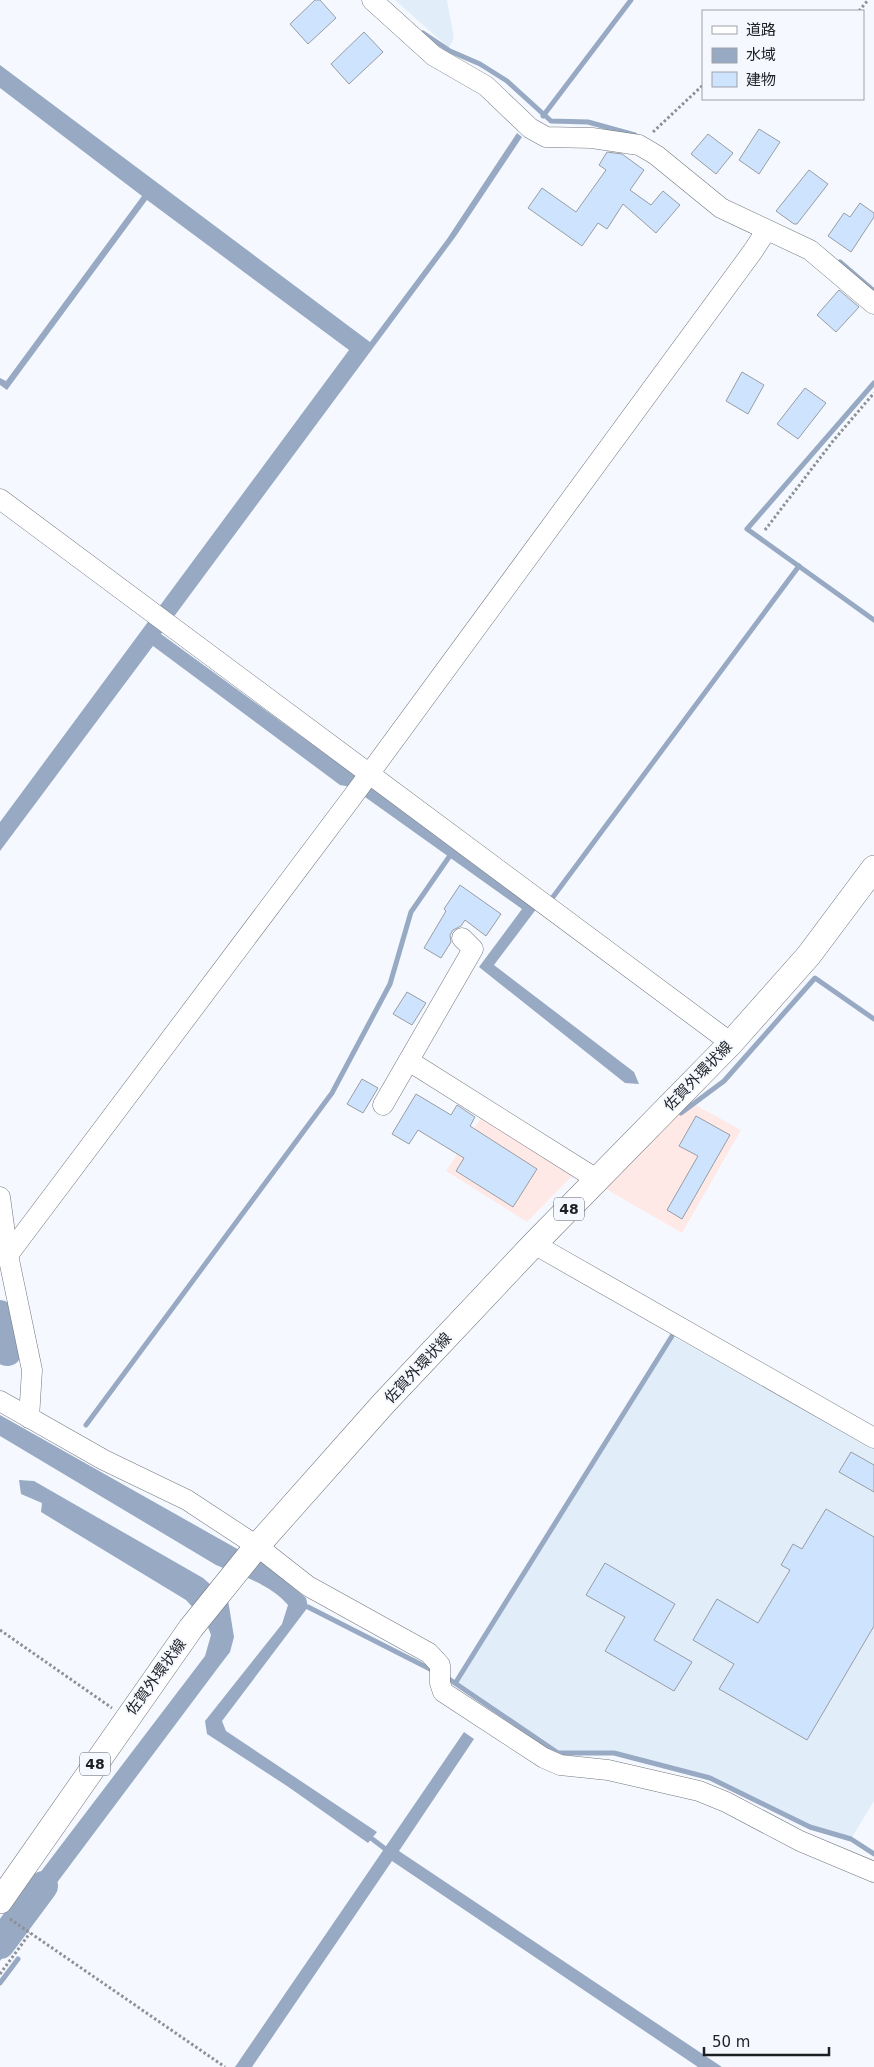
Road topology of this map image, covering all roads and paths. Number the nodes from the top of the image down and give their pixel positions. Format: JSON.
{"nodes":[{"id":1,"x":372,"y":0,"type":"edge"},
{"id":2,"x":868,"y":0,"type":"edge"},
{"id":3,"x":860,"y":10,"type":"edge"},
{"id":4,"x":702,"y":86,"type":"edge"},
{"id":5,"x":652,"y":133,"type":"dead end"},
{"id":6,"x":766,"y":231,"type":"junction"},
{"id":7,"x":874,"y":304,"type":"edge"},
{"id":8,"x":874,"y":393,"type":"edge"},
{"id":9,"x":0,"y":499,"type":"edge"},
{"id":10,"x":765,"y":530,"type":"dead end"},
{"id":11,"x":369,"y":774,"type":"junction"},
{"id":12,"x":874,"y":868,"type":"edge"},
{"id":13,"x":462,"y":938,"type":"dead end"},
{"id":14,"x":731,"y":1043,"type":"junction"},
{"id":15,"x":409,"y":1061,"type":"junction"},
{"id":16,"x":383,"y":1105,"type":"dead end"},
{"id":17,"x":598,"y":1180,"type":"junction"},
{"id":18,"x":0,"y":1197,"type":"edge"},
{"id":19,"x":534,"y":1244,"type":"junction"},
{"id":20,"x":8,"y":1255,"type":"junction"},
{"id":21,"x":0,"y":1402,"type":"edge"},
{"id":22,"x":29,"y":1418,"type":"junction"},
{"id":23,"x":874,"y":1438,"type":"edge"},
{"id":24,"x":257,"y":1546,"type":"junction"},
{"id":25,"x":0,"y":1630,"type":"edge"},
{"id":26,"x":126,"y":1719,"type":"junction"},
{"id":27,"x":874,"y":1872,"type":"edge"},
{"id":28,"x":4,"y":1909,"type":"edge"},
{"id":29,"x":30,"y":1933,"type":"junction"},
{"id":30,"x":0,"y":1974,"type":"edge"},
{"id":31,"x":225,"y":2067,"type":"edge"}],
"edges":[{"from":1,"to":6,"type":"street"},
{"from":2,"to":3,"type":"path"},
{"from":4,"to":5,"type":"path"},
{"from":6,"to":7,"type":"street"},
{"from":6,"to":11,"type":"street"},
{"from":8,"to":10,"type":"path"},
{"from":9,"to":11,"type":"street"},
{"from":11,"to":14,"type":"street"},
{"from":11,"to":20,"type":"street"},
{"from":12,"to":14,"type":"main road","name":"佐賀外環状線","number":"48"},
{"from":13,"to":15,"type":"street"},
{"from":14,"to":17,"type":"main road","name":"佐賀外環状線","number":"48"},
{"from":15,"to":16,"type":"street"},
{"from":15,"to":17,"type":"street"},
{"from":17,"to":19,"type":"main road","name":"佐賀外環状線","number":"48"},
{"from":18,"to":20,"type":"street"},
{"from":19,"to":23,"type":"street"},
{"from":19,"to":24,"type":"main road","name":"佐賀外環状線","number":"48"},
{"from":20,"to":22,"type":"street"},
{"from":21,"to":22,"type":"street"},
{"from":22,"to":24,"type":"street"},
{"from":24,"to":26,"type":"main road","name":"佐賀外環状線","number":"48"},
{"from":24,"to":27,"type":"street"},
{"from":25,"to":26,"type":"path"},
{"from":26,"to":28,"type":"main road","name":"佐賀外環状線","number":"48"},
{"from":28,"to":29,"type":"path"},
{"from":29,"to":30,"type":"path"},
{"from":29,"to":31,"type":"path"}]}
